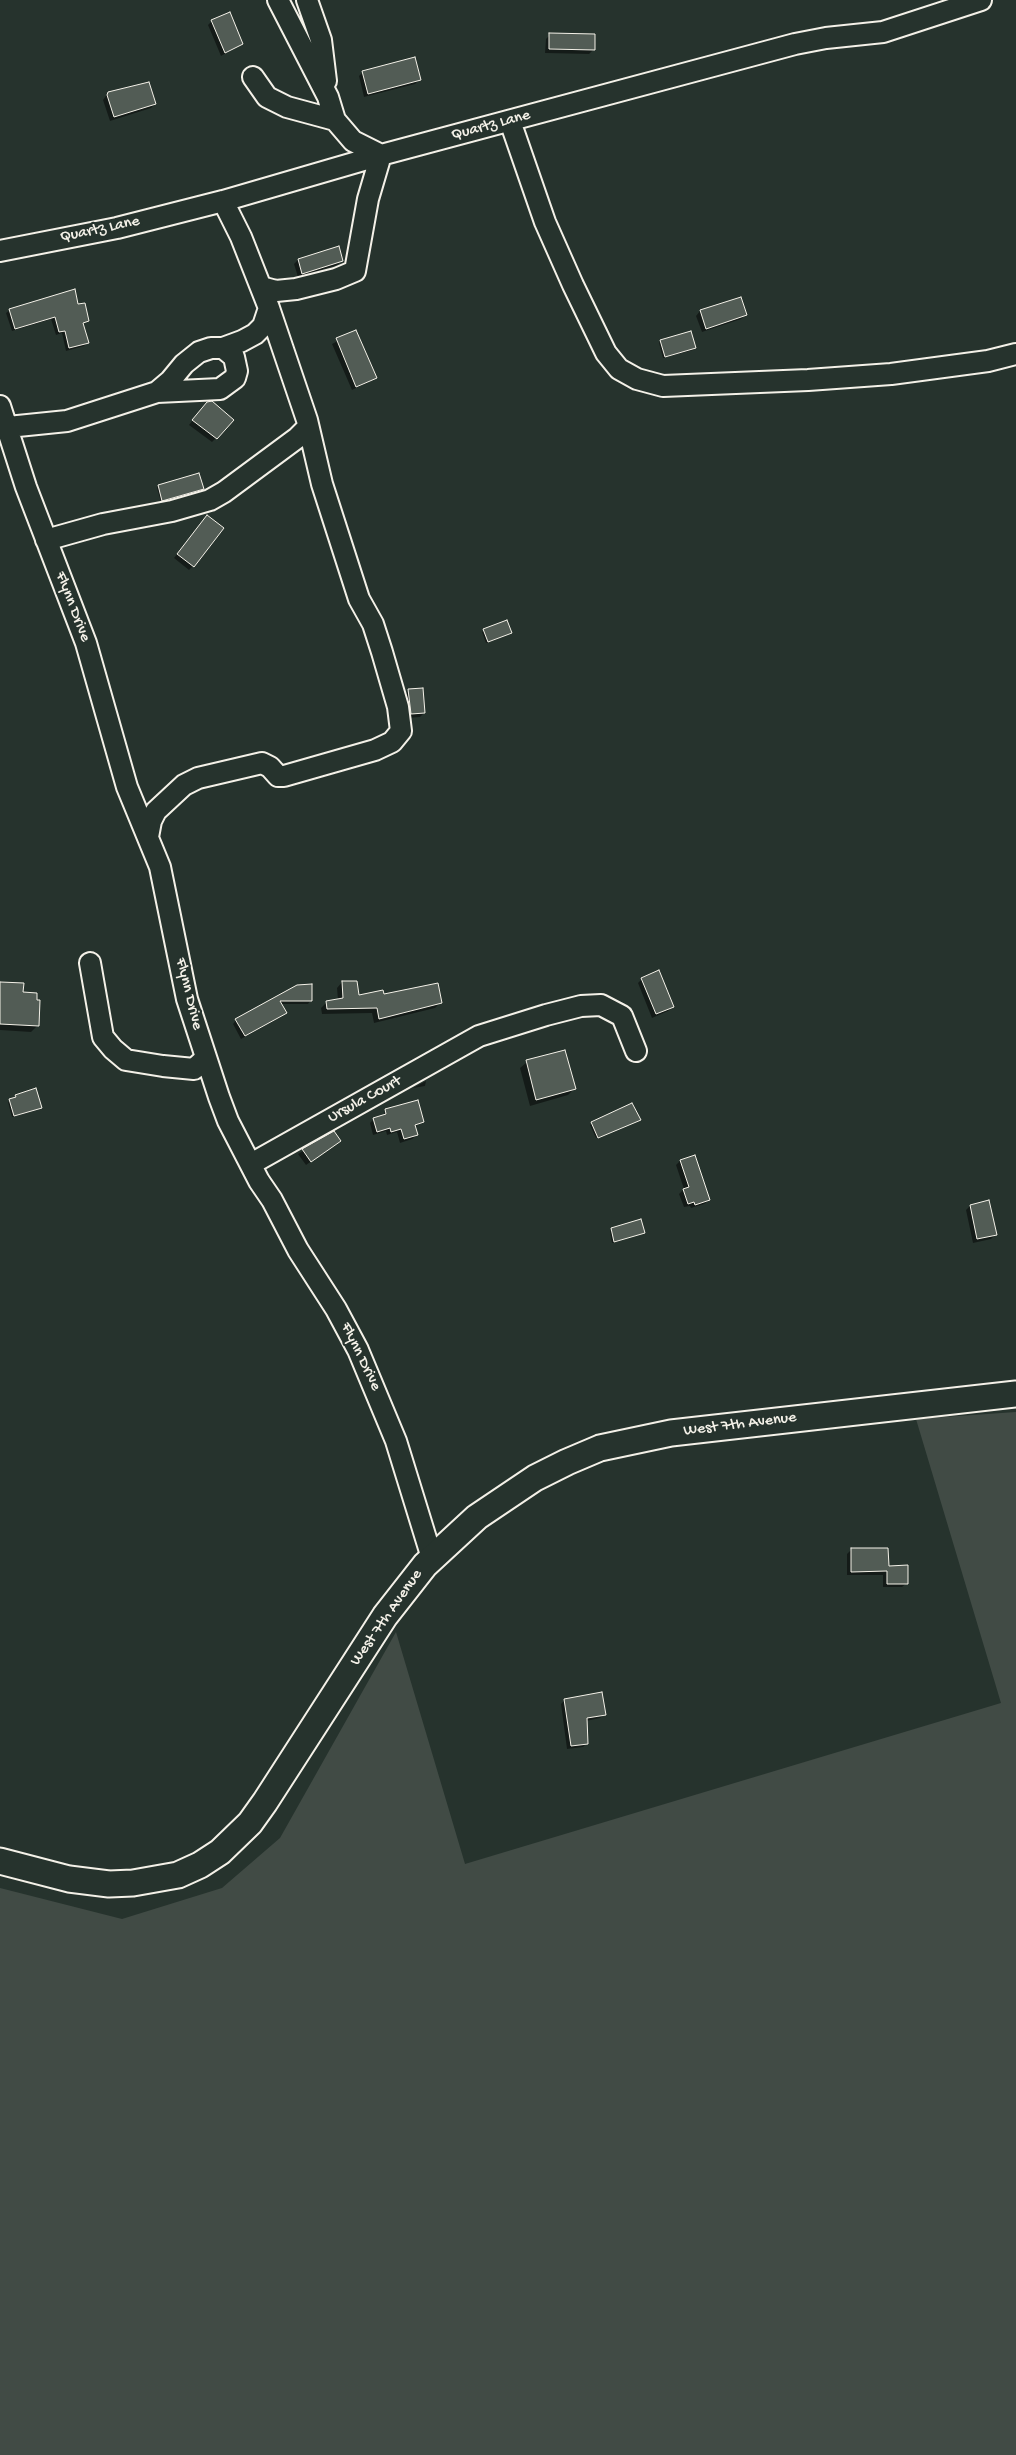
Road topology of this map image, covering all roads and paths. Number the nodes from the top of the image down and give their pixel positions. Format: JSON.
{"nodes":[{"id":1,"x":278,"y":0,"type":"edge"},
{"id":2,"x":307,"y":0,"type":"edge"},
{"id":3,"x":980,"y":0,"type":"edge"},
{"id":4,"x":252,"y":76,"type":"dead end"},
{"id":5,"x":328,"y":98,"type":"junction"},
{"id":6,"x":335,"y":120,"type":"junction"},
{"id":7,"x":510,"y":121,"type":"junction"},
{"id":8,"x":381,"y":155,"type":"junction"},
{"id":9,"x":223,"y":201,"type":"junction"},
{"id":10,"x":0,"y":251,"type":"edge"},
{"id":11,"x":261,"y":287,"type":"junction"},
{"id":12,"x":269,"y":308,"type":"junction"},
{"id":13,"x":223,"y":348,"type":"junction"},
{"id":14,"x":1016,"y":354,"type":"edge"},
{"id":15,"x":158,"y":392,"type":"junction"},
{"id":16,"x":0,"y":406,"type":"edge"},
{"id":17,"x":8,"y":427,"type":"junction"},
{"id":18,"x":308,"y":427,"type":"junction"},
{"id":19,"x":46,"y":540,"type":"junction"},
{"id":20,"x":148,"y":837,"type":"junction"},
{"id":21,"x":90,"y":962,"type":"dead end"},
{"id":22,"x":636,"y":1051,"type":"dead end"},
{"id":23,"x":205,"y":1058,"type":"junction"},
{"id":24,"x":251,"y":1164,"type":"junction"},
{"id":25,"x":1016,"y":1394,"type":"edge"},
{"id":26,"x":432,"y":1558,"type":"junction"},
{"id":27,"x":0,"y":1861,"type":"edge"}],
"edges":[{"from":1,"to":5,"type":"street"},
{"from":2,"to":5,"type":"street"},
{"from":3,"to":7,"type":"street","name":"Quartz Lane"},
{"from":4,"to":6,"type":"street"},
{"from":5,"to":6,"type":"street"},
{"from":6,"to":8,"type":"street"},
{"from":7,"to":8,"type":"street","name":"Quartz Lane"},
{"from":7,"to":14,"type":"street"},
{"from":8,"to":9,"type":"street","name":"Quartz Lane"},
{"from":8,"to":11,"type":"street"},
{"from":9,"to":10,"type":"street","name":"Quartz Lane"},
{"from":9,"to":11,"type":"street"},
{"from":11,"to":12,"type":"street"},
{"from":12,"to":13,"type":"street"},
{"from":12,"to":18,"type":"street"},
{"from":13,"to":15,"type":"street"},
{"from":13,"to":15,"type":"street"},
{"from":15,"to":17,"type":"street"},
{"from":16,"to":17,"type":"street","name":"Flynn Drive"},
{"from":17,"to":19,"type":"street","name":"Flynn Drive"},
{"from":18,"to":19,"type":"street"},
{"from":18,"to":20,"type":"street"},
{"from":19,"to":20,"type":"street","name":"Flynn Drive"},
{"from":20,"to":23,"type":"street","name":"Flynn Drive"},
{"from":21,"to":23,"type":"street"},
{"from":22,"to":24,"type":"street","name":"Ursula Court"},
{"from":23,"to":24,"type":"street","name":"Flynn Drive"},
{"from":24,"to":26,"type":"street","name":"Flynn Drive"},
{"from":25,"to":26,"type":"main road","name":"West 7th Avenue"},
{"from":26,"to":27,"type":"main road","name":"West 7th Avenue"}]}
